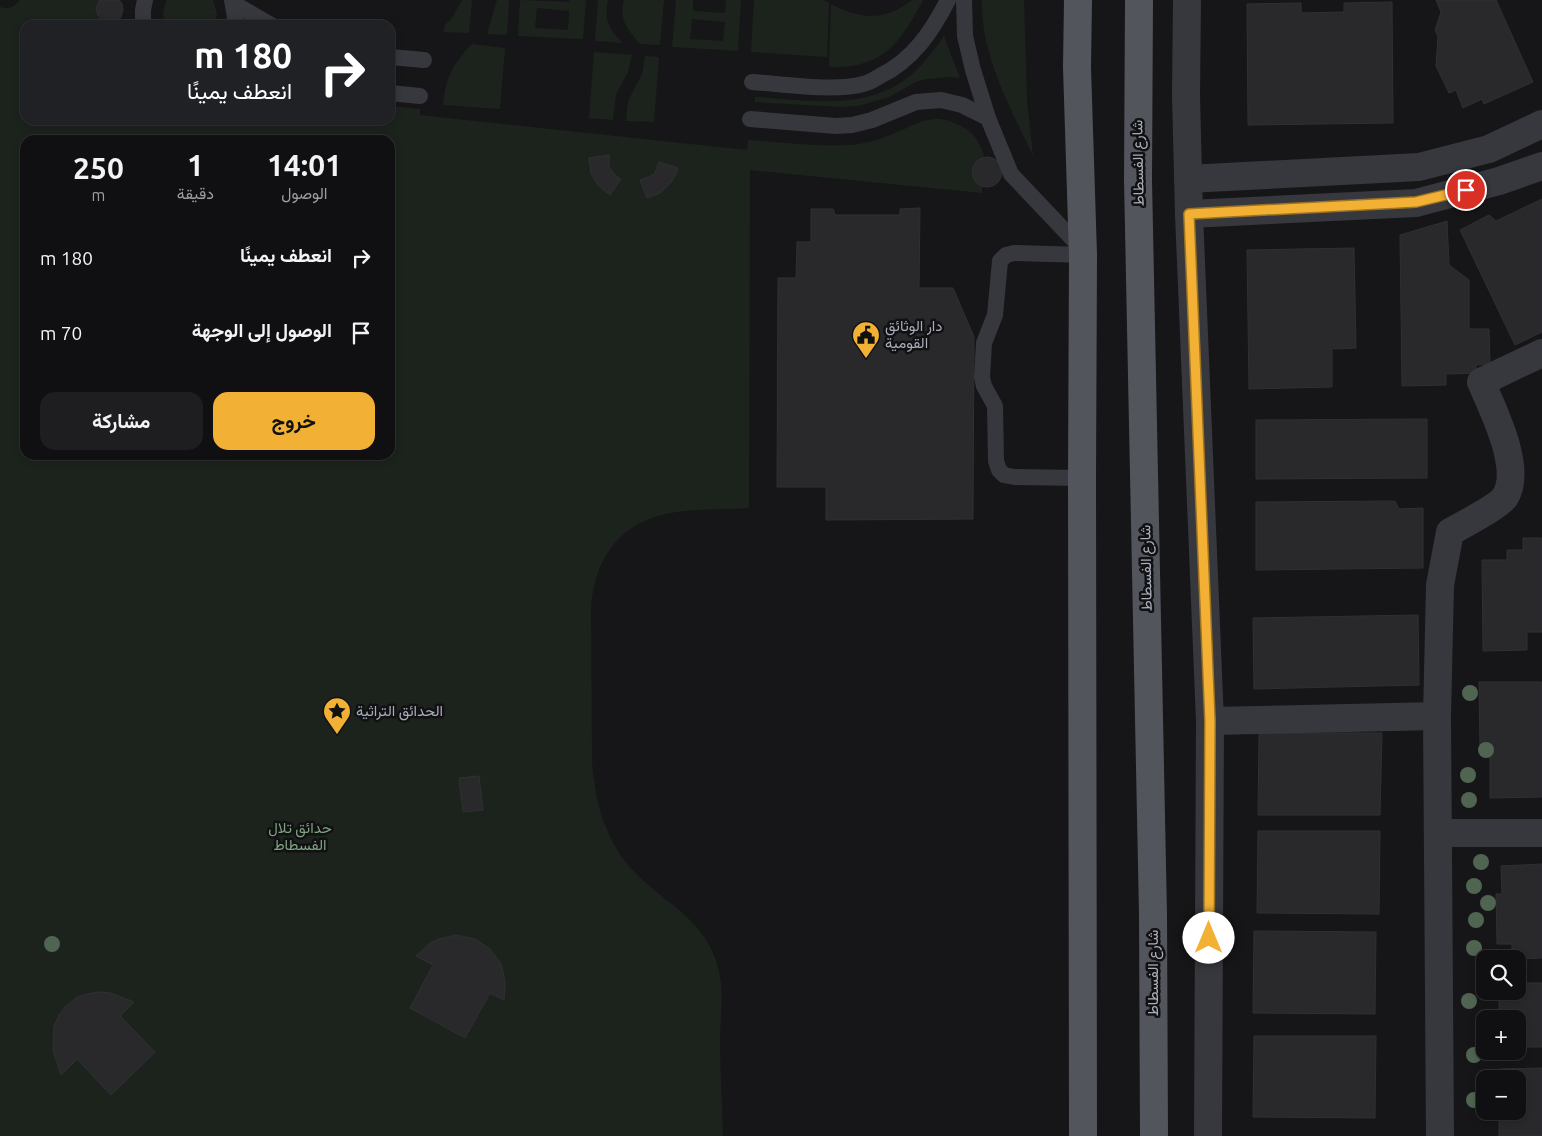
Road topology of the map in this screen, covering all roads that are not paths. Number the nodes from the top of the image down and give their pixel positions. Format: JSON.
{"nodes":[{"id":1,"x":948,"y":0,"type":"edge"},
{"id":2,"x":964,"y":0,"type":"edge"},
{"id":3,"x":1078,"y":0,"type":"edge"},
{"id":4,"x":1139,"y":0,"type":"edge"},
{"id":5,"x":1187,"y":0,"type":"edge"},
{"id":6,"x":233,"y":1,"type":"edge"},
{"id":7,"x":235,"y":20,"type":"edge"},
{"id":8,"x":263,"y":20,"type":"edge"},
{"id":9,"x":395,"y":57,"type":"edge"},
{"id":10,"x":424,"y":60,"type":"dead end"},
{"id":11,"x":752,"y":82,"type":"dead end"},
{"id":12,"x":395,"y":94,"type":"edge"},
{"id":13,"x":420,"y":96,"type":"dead end"},
{"id":14,"x":988,"y":118,"type":"junction"},
{"id":15,"x":750,"y":119,"type":"dead end"},
{"id":16,"x":1542,"y":124,"type":"edge"},
{"id":17,"x":1542,"y":166,"type":"edge"},
{"id":18,"x":1188,"y":179,"type":"junction"},
{"id":19,"x":1189,"y":214,"type":"junction"},
{"id":20,"x":1083,"y":253,"type":"junction"},
{"id":21,"x":1542,"y":353,"type":"edge"},
{"id":22,"x":1082,"y":478,"type":"junction"},
{"id":23,"x":1437,"y":716,"type":"junction"},
{"id":24,"x":1210,"y":721,"type":"junction"},
{"id":25,"x":1438,"y":833,"type":"junction"},
{"id":26,"x":1542,"y":833,"type":"edge"},
{"id":27,"x":1083,"y":1136,"type":"edge"},
{"id":28,"x":1154,"y":1136,"type":"edge"},
{"id":29,"x":1208,"y":1136,"type":"edge"},
{"id":30,"x":1440,"y":1136,"type":"edge"}],
"edges":[{"from":1,"to":11,"type":"lane"},
{"from":2,"to":14,"type":"lane"},
{"from":3,"to":20,"type":"main road"},
{"from":4,"to":28,"type":"main road","name":"شارع الفسطاط"},
{"from":5,"to":18,"type":"street"},
{"from":6,"to":7,"type":"lane"},
{"from":6,"to":8,"type":"lane"},
{"from":9,"to":10,"type":"lane"},
{"from":12,"to":13,"type":"lane"},
{"from":14,"to":15,"type":"lane"},
{"from":14,"to":20,"type":"lane"},
{"from":16,"to":18,"type":"street"},
{"from":17,"to":19,"type":"street"},
{"from":18,"to":19,"type":"street"},
{"from":19,"to":24,"type":"street"},
{"from":20,"to":22,"type":"main road"},
{"from":20,"to":22,"type":"lane"},
{"from":21,"to":23,"type":"street"},
{"from":22,"to":27,"type":"main road"},
{"from":23,"to":24,"type":"street"},
{"from":23,"to":25,"type":"street"},
{"from":24,"to":29,"type":"street"},
{"from":25,"to":26,"type":"street"},
{"from":25,"to":30,"type":"street"}]}
